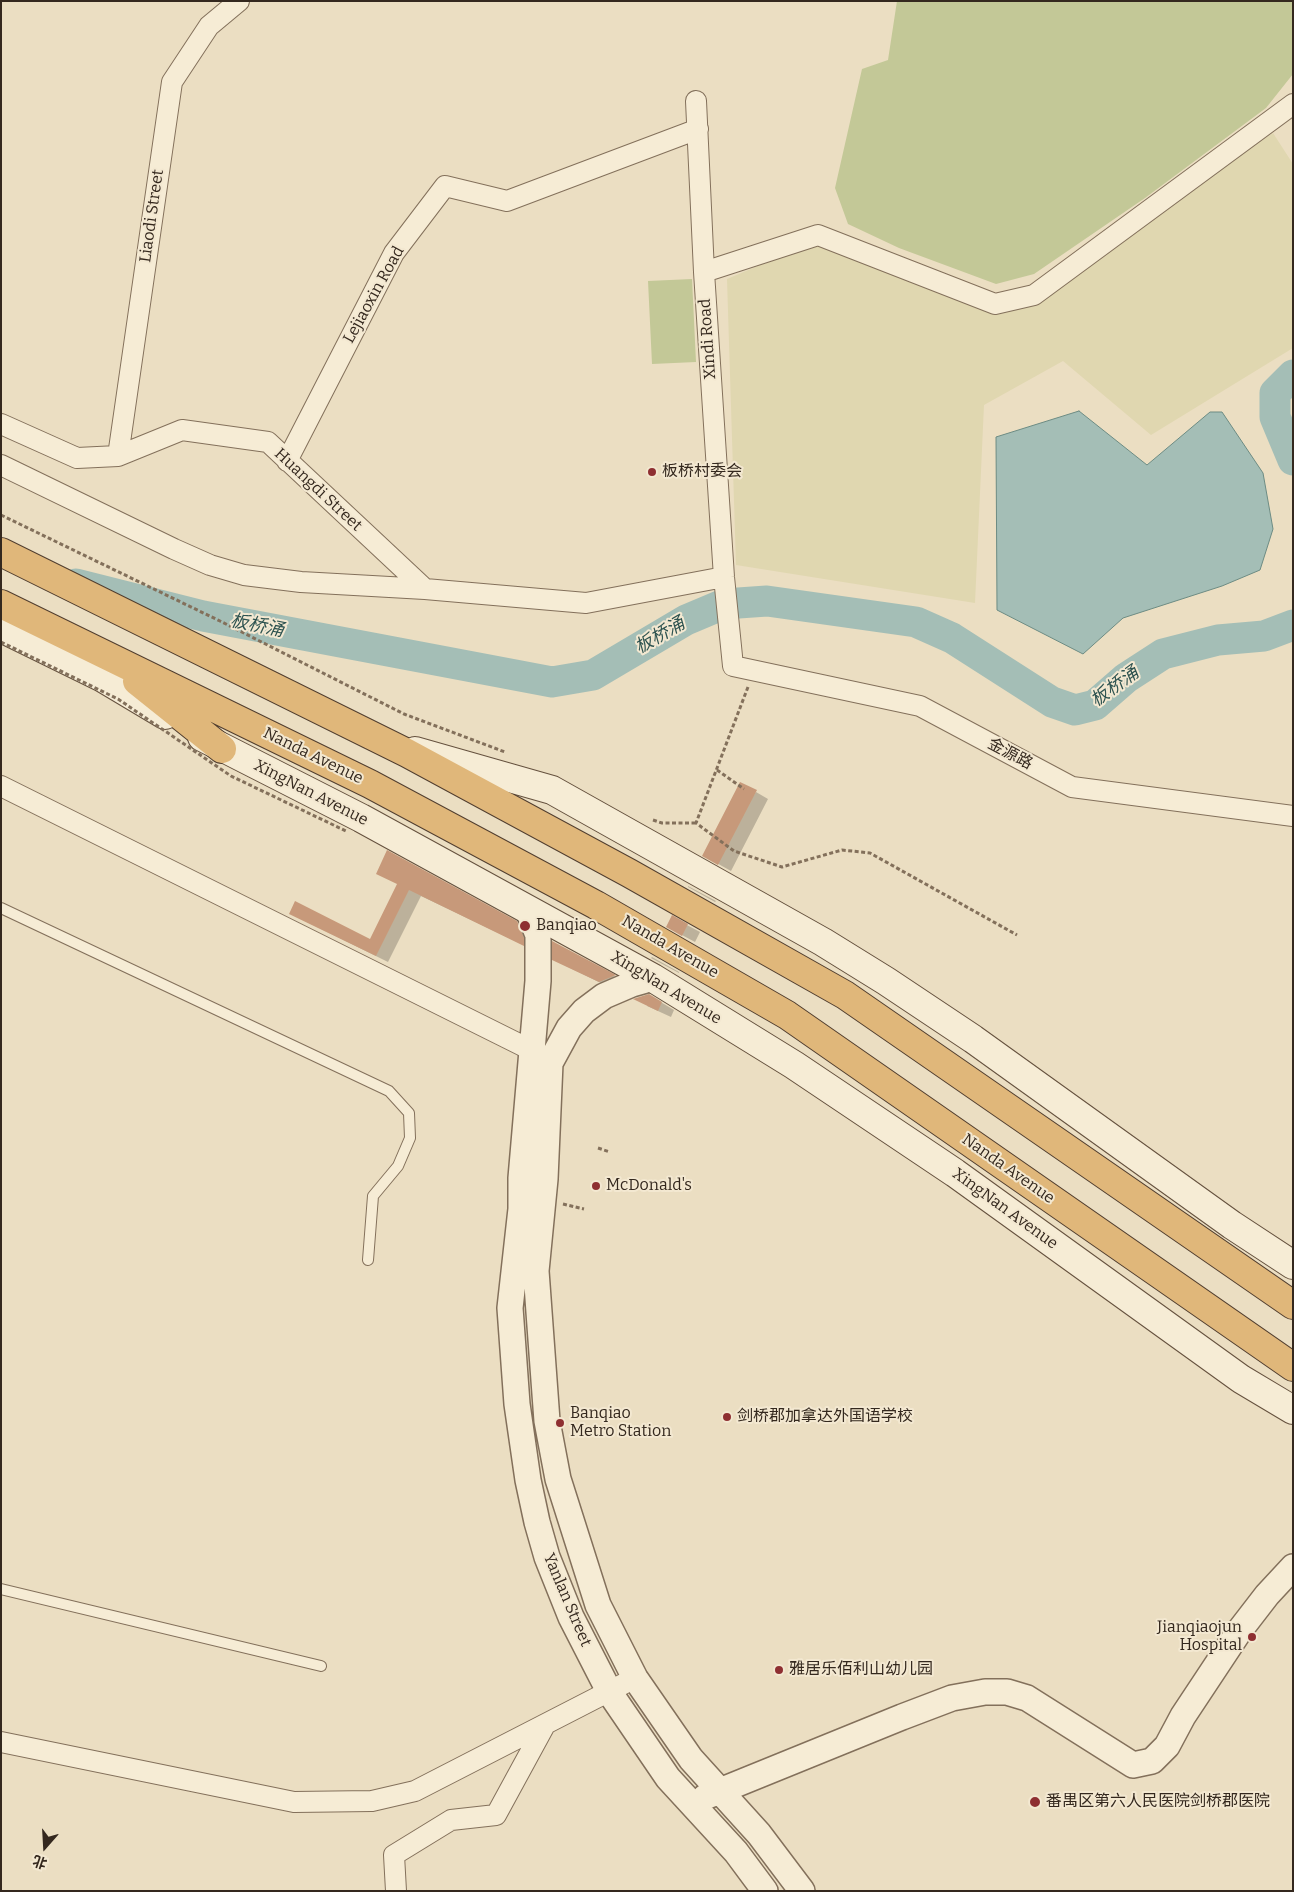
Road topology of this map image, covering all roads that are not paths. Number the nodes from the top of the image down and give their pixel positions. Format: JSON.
{"nodes":[{"id":1,"x":239,"y":1,"type":"edge"},
{"id":2,"x":696,"y":100,"type":"dead end"},
{"id":3,"x":1293,"y":104,"type":"edge"},
{"id":4,"x":698,"y":130,"type":"junction"},
{"id":5,"x":704,"y":272,"type":"junction"},
{"id":6,"x":1,"y":424,"type":"edge"},
{"id":7,"x":118,"y":456,"type":"junction"},
{"id":8,"x":287,"y":461,"type":"junction"},
{"id":9,"x":1,"y":465,"type":"edge"},
{"id":10,"x":1,"y":552,"type":"edge"},
{"id":11,"x":724,"y":577,"type":"junction"},
{"id":12,"x":425,"y":589,"type":"junction"},
{"id":13,"x":1,"y":604,"type":"edge"},
{"id":14,"x":1,"y":628,"type":"edge"},
{"id":15,"x":92,"y":646,"type":"junction"},
{"id":16,"x":733,"y":666,"type":"joint"},
{"id":17,"x":387,"y":743,"type":"junction"},
{"id":18,"x":222,"y":749,"type":"junction"},
{"id":19,"x":1,"y":786,"type":"edge"},
{"id":20,"x":1293,"y":816,"type":"edge"},
{"id":21,"x":1,"y":908,"type":"edge"},
{"id":22,"x":528,"y":910,"type":"junction"},
{"id":23,"x":652,"y":978,"type":"junction"},
{"id":24,"x":531,"y":1050,"type":"junction"},
{"id":25,"x":533,"y":1178,"type":"junction"},
{"id":26,"x":368,"y":1260,"type":"dead end"},
{"id":27,"x":1293,"y":1265,"type":"edge"},
{"id":28,"x":1293,"y":1305,"type":"edge"},
{"id":29,"x":1270,"y":1352,"type":"junction"},
{"id":30,"x":543,"y":1364,"type":"junction"},
{"id":31,"x":515,"y":1367,"type":"junction"},
{"id":32,"x":1293,"y":1367,"type":"edge"},
{"id":33,"x":1293,"y":1382,"type":"edge"},
{"id":34,"x":1293,"y":1410,"type":"edge"},
{"id":35,"x":1293,"y":1568,"type":"edge"},
{"id":36,"x":1,"y":1589,"type":"edge"},
{"id":37,"x":320,"y":1666,"type":"dead end"},
{"id":38,"x":635,"y":1678,"type":"junction"},
{"id":39,"x":610,"y":1693,"type":"junction"},
{"id":40,"x":545,"y":1725,"type":"junction"},
{"id":41,"x":1,"y":1742,"type":"edge"},
{"id":42,"x":720,"y":1791,"type":"junction"},
{"id":43,"x":691,"y":1803,"type":"junction"},
{"id":44,"x":396,"y":1891,"type":"edge"},
{"id":45,"x":765,"y":1891,"type":"edge"},
{"id":46,"x":802,"y":1891,"type":"edge"}],
"edges":[{"from":1,"to":7,"type":"street","name":"Liaodi Street"},
{"from":2,"to":4,"type":"street","name":"Xindi Road"},
{"from":3,"to":5,"type":"street"},
{"from":4,"to":5,"type":"street","name":"Xindi Road"},
{"from":4,"to":8,"type":"street","name":"Lejiaoxin Road"},
{"from":5,"to":11,"type":"street","name":"Xindi Road"},
{"from":6,"to":7,"type":"street","name":"Huangdi Street"},
{"from":7,"to":8,"type":"street","name":"Huangdi Street"},
{"from":8,"to":12,"type":"street","name":"Huangdi Street"},
{"from":9,"to":12,"type":"street"},
{"from":10,"to":17,"type":"highway"},
{"from":11,"to":12,"type":"street"},
{"from":11,"to":16,"type":"street","name":"Xindi Road"},
{"from":13,"to":15,"type":"highway","name":"Nanda Avenue"},
{"from":14,"to":18,"type":"main road","name":"XingNan Avenue"},
{"from":15,"to":18,"type":"highway"},
{"from":15,"to":29,"type":"highway","name":"Nanda Avenue"},
{"from":16,"to":20,"type":"street","name":"金源路"},
{"from":17,"to":27,"type":"main road"},
{"from":17,"to":28,"type":"highway"},
{"from":18,"to":22,"type":"main road","name":"XingNan Avenue"},
{"from":19,"to":24,"type":"street"},
{"from":21,"to":26,"type":"lane"},
{"from":22,"to":23,"type":"main road","name":"XingNan Avenue"},
{"from":22,"to":24,"type":"street"},
{"from":23,"to":25,"type":"street"},
{"from":23,"to":34,"type":"main road","name":"XingNan Avenue"},
{"from":24,"to":25,"type":"street"},
{"from":25,"to":30,"type":"street","name":"Yanlan Street"},
{"from":25,"to":31,"type":"street","name":"Yanlan Street"},
{"from":29,"to":32,"type":"highway","name":"Nanda Avenue"},
{"from":29,"to":33,"type":"highway"},
{"from":30,"to":31,"type":"street"},
{"from":30,"to":38,"type":"street","name":"Yanlan Street"},
{"from":31,"to":39,"type":"street","name":"Yanlan Street"},
{"from":35,"to":42,"type":"street"},
{"from":36,"to":37,"type":"lane"},
{"from":38,"to":39,"type":"street"},
{"from":38,"to":42,"type":"street","name":"Yanlan Street"},
{"from":39,"to":40,"type":"street"},
{"from":39,"to":43,"type":"street","name":"Yanlan Street"},
{"from":40,"to":41,"type":"street"},
{"from":40,"to":44,"type":"street"},
{"from":42,"to":43,"type":"street"},
{"from":42,"to":46,"type":"street","name":"Yanlan Street"},
{"from":43,"to":45,"type":"street","name":"Yanlan Street"}]}
